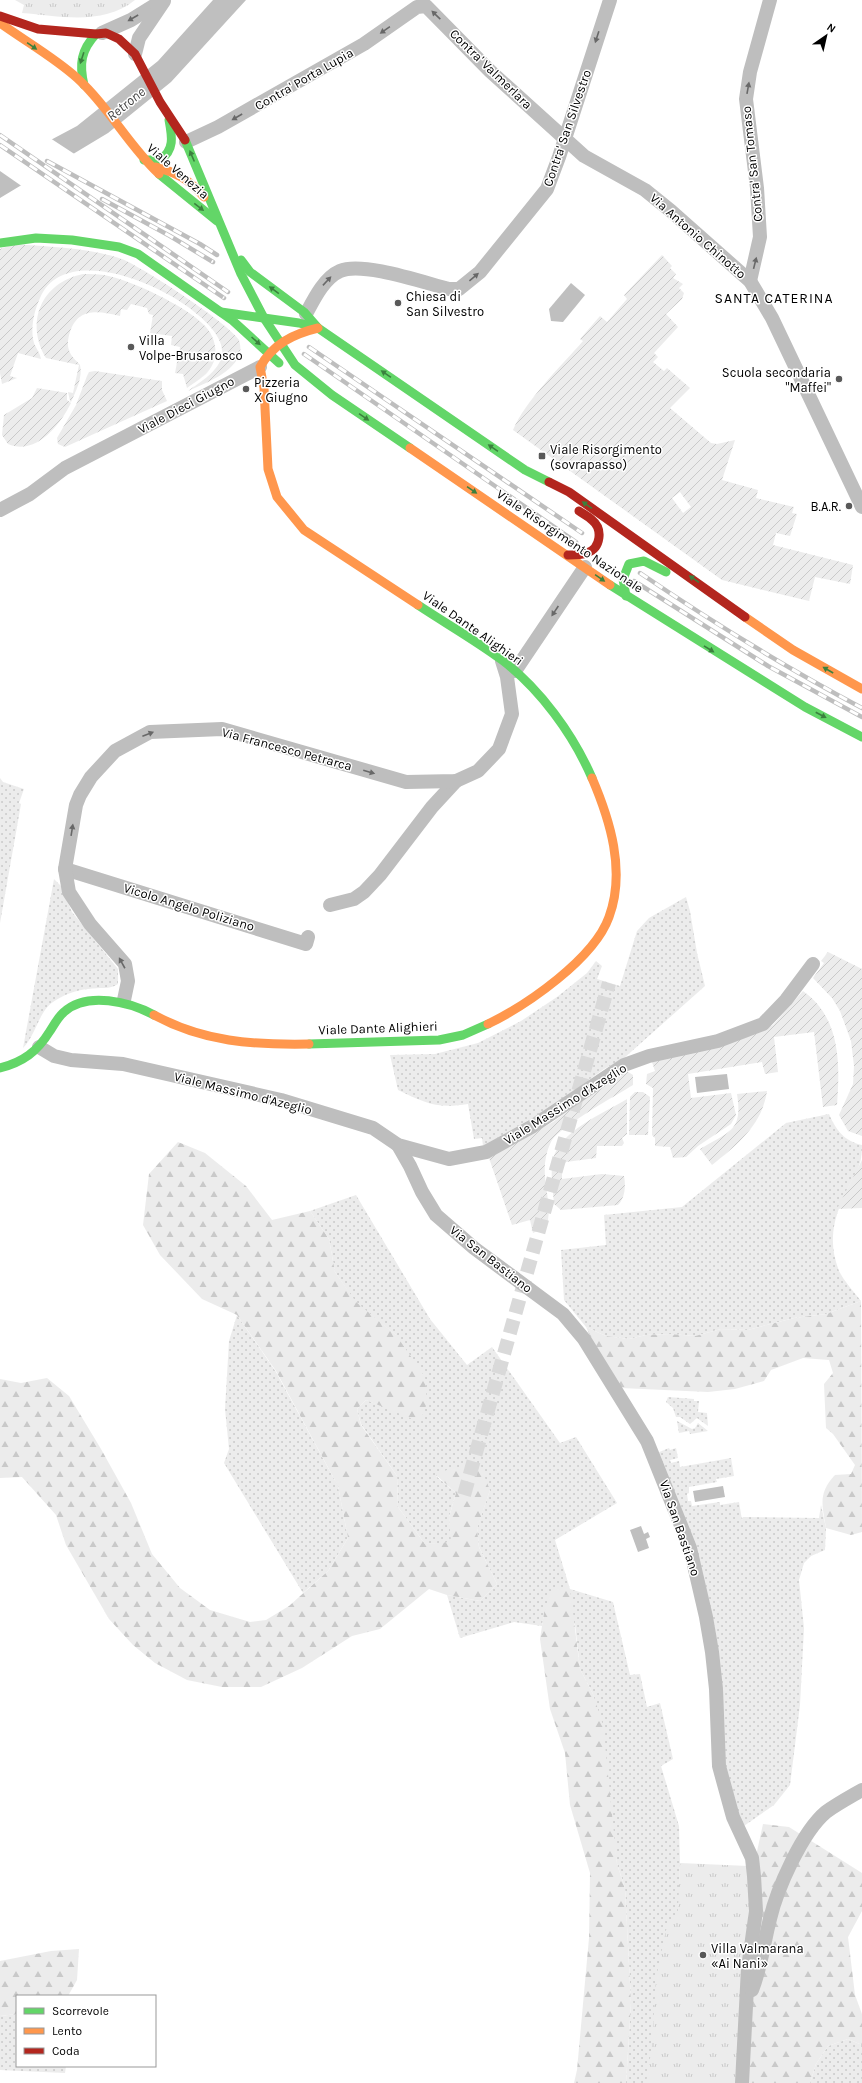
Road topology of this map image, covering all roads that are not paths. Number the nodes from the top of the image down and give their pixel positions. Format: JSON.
{"nodes":[{"id":1,"x":163,"y":0,"type":"edge"},
{"id":2,"x":610,"y":0,"type":"edge"},
{"id":3,"x":770,"y":0,"type":"edge"},
{"id":4,"x":417,"y":3,"type":"edge"},
{"id":5,"x":0,"y":16,"type":"edge"},
{"id":6,"x":0,"y":23,"type":"edge"},
{"id":7,"x":99,"y":34,"type":"junction"},
{"id":8,"x":138,"y":59,"type":"junction"},
{"id":9,"x":84,"y":85,"type":"junction"},
{"id":10,"x":169,"y":117,"type":"junction"},
{"id":11,"x":565,"y":138,"type":"junction"},
{"id":12,"x":186,"y":142,"type":"junction"},
{"id":13,"x":144,"y":160,"type":"junction"},
{"id":14,"x":153,"y":167,"type":"junction"},
{"id":15,"x":211,"y":206,"type":"junction"},
{"id":16,"x":219,"y":223,"type":"junction"},
{"id":17,"x":224,"y":232,"type":"junction"},
{"id":18,"x":0,"y":243,"type":"edge"},
{"id":19,"x":241,"y":274,"type":"junction"},
{"id":20,"x":750,"y":281,"type":"junction"},
{"id":21,"x":242,"y":294,"type":"dead end"},
{"id":22,"x":238,"y":305,"type":"dead end"},
{"id":23,"x":220,"y":312,"type":"junction"},
{"id":24,"x":232,"y":313,"type":"junction"},
{"id":25,"x":306,"y":314,"type":"junction"},
{"id":26,"x":264,"y":318,"type":"junction"},
{"id":27,"x":318,"y":328,"type":"junction"},
{"id":28,"x":280,"y":344,"type":"junction"},
{"id":29,"x":268,"y":354,"type":"junction"},
{"id":30,"x":260,"y":367,"type":"junction"},
{"id":31,"x":272,"y":381,"type":"dead end"},
{"id":32,"x":264,"y":388,"type":"junction"},
{"id":33,"x":332,"y":395,"type":"junction"},
{"id":34,"x":525,"y":470,"type":"junction"},
{"id":35,"x":862,"y":507,"type":"edge"},
{"id":36,"x":0,"y":510,"type":"edge"},
{"id":37,"x":568,"y":555,"type":"junction"},
{"id":38,"x":585,"y":567,"type":"junction"},
{"id":39,"x":626,"y":596,"type":"junction"},
{"id":40,"x":747,"y":619,"type":"junction"},
{"id":41,"x":502,"y":660,"type":"junction"},
{"id":42,"x":515,"y":671,"type":"junction"},
{"id":43,"x":862,"y":689,"type":"edge"},
{"id":44,"x":862,"y":737,"type":"edge"},
{"id":45,"x":456,"y":781,"type":"junction"},
{"id":46,"x":65,"y":869,"type":"junction"},
{"id":47,"x":330,"y":905,"type":"dead end"},
{"id":48,"x":308,"y":937,"type":"dead end"},
{"id":49,"x":813,"y":964,"type":"dead end"},
{"id":50,"x":124,"y":1000,"type":"junction"},
{"id":51,"x":39,"y":1047,"type":"junction"},
{"id":52,"x":0,"y":1068,"type":"edge"},
{"id":53,"x":398,"y":1145,"type":"junction"},
{"id":54,"x":862,"y":1790,"type":"edge"},
{"id":55,"x":746,"y":2003,"type":"junction"},
{"id":56,"x":742,"y":2083,"type":"edge"}],
"edges":[{"from":1,"to":7,"type":"street","one_way":true},
{"from":1,"to":8,"type":"street"},
{"from":2,"to":11,"type":"street","name":"Contra' San Silvestro","one_way":true},
{"from":20,"to":3,"type":"street","name":"Contra' San Tomaso","one_way":true},
{"from":11,"to":4,"type":"street","name":"Contra' Valmerlara","one_way":true},
{"from":4,"to":12,"type":"street","name":"Contra' Porta Lupia","one_way":true},
{"from":5,"to":7,"type":"main road"},
{"from":6,"to":9,"type":"main road","name":"Viale Venezia","one_way":true},
{"from":7,"to":8,"type":"main road"},
{"from":7,"to":9,"type":"main road","one_way":true},
{"from":8,"to":10,"type":"main road"},
{"from":9,"to":13,"type":"main road","name":"Viale Venezia"},
{"from":10,"to":12,"type":"main road"},
{"from":10,"to":13,"type":"main road"},
{"from":11,"to":20,"type":"street","name":"Via Antonio Chinotto"},
{"from":25,"to":11,"type":"street","name":"Contra' San Silvestro","one_way":true},
{"from":15,"to":12,"type":"main road","one_way":true},
{"from":13,"to":14,"type":"main road","name":"Viale Venezia"},
{"from":14,"to":15,"type":"main road"},
{"from":14,"to":16,"type":"main road","name":"Viale Venezia","one_way":true},
{"from":15,"to":16,"type":"main road"},
{"from":16,"to":17,"type":"main road"},
{"from":17,"to":19,"type":"main road"},
{"from":25,"to":17,"type":"main road","one_way":true},
{"from":18,"to":23,"type":"main road"},
{"from":19,"to":21,"type":"main road"},
{"from":19,"to":26,"type":"main road"},
{"from":20,"to":35,"type":"street","name":"Via Antonio Chinotto"},
{"from":22,"to":24,"type":"main road"},
{"from":23,"to":24,"type":"main road"},
{"from":23,"to":29,"type":"main road","one_way":true},
{"from":24,"to":26,"type":"main road"},
{"from":25,"to":27,"type":"main road"},
{"from":26,"to":27,"type":"main road"},
{"from":26,"to":28,"type":"main road","name":"Viale Risorgimento Nazionale"},
{"from":27,"to":28,"type":"main road"},
{"from":34,"to":27,"type":"main road","one_way":true},
{"from":28,"to":29,"type":"main road"},
{"from":28,"to":33,"type":"main road","name":"Viale Risorgimento Nazionale"},
{"from":29,"to":30,"type":"main road"},
{"from":29,"to":33,"type":"main road"},
{"from":30,"to":32,"type":"main road","name":"Viale Dante Alighieri"},
{"from":30,"to":36,"type":"street","name":"Viale Dieci Giugno"},
{"from":31,"to":32,"type":"main road"},
{"from":32,"to":41,"type":"main road","name":"Viale Dante Alighieri"},
{"from":33,"to":37,"type":"main road","name":"Viale Risorgimento Nazionale","one_way":true},
{"from":34,"to":37,"type":"main road"},
{"from":40,"to":34,"type":"main road","one_way":true},
{"from":37,"to":38,"type":"main road","name":"Viale Risorgimento Nazionale"},
{"from":38,"to":39,"type":"main road","name":"Viale Risorgimento Nazionale","one_way":true},
{"from":38,"to":42,"type":"street","one_way":true},
{"from":39,"to":40,"type":"main road"},
{"from":39,"to":44,"type":"main road","name":"Viale Risorgimento Nazionale","one_way":true},
{"from":43,"to":40,"type":"main road","one_way":true},
{"from":41,"to":42,"type":"main road","name":"Viale Dante Alighieri"},
{"from":41,"to":45,"type":"street","name":"Via Francesco Petrarca"},
{"from":42,"to":50,"type":"main road","name":"Viale Dante Alighieri"},
{"from":46,"to":45,"type":"street","name":"Via Francesco Petrarca","one_way":true},
{"from":45,"to":47,"type":"street"},
{"from":46,"to":48,"type":"street","name":"Vicolo Angelo Poliziano"},
{"from":50,"to":46,"type":"street","name":"Via Francesco Petrarca","one_way":true},
{"from":49,"to":53,"type":"street","name":"Viale Massimo d'Azeglio"},
{"from":50,"to":51,"type":"main road","name":"Viale Dante Alighieri"},
{"from":51,"to":52,"type":"main road","name":"Viale Dante Alighieri"},
{"from":51,"to":53,"type":"street","name":"Viale Massimo d'Azeglio"},
{"from":53,"to":55,"type":"street","name":"Via San Bastiano"},
{"from":54,"to":55,"type":"street"},
{"from":55,"to":56,"type":"street","name":"Via San Bastiano"}]}
